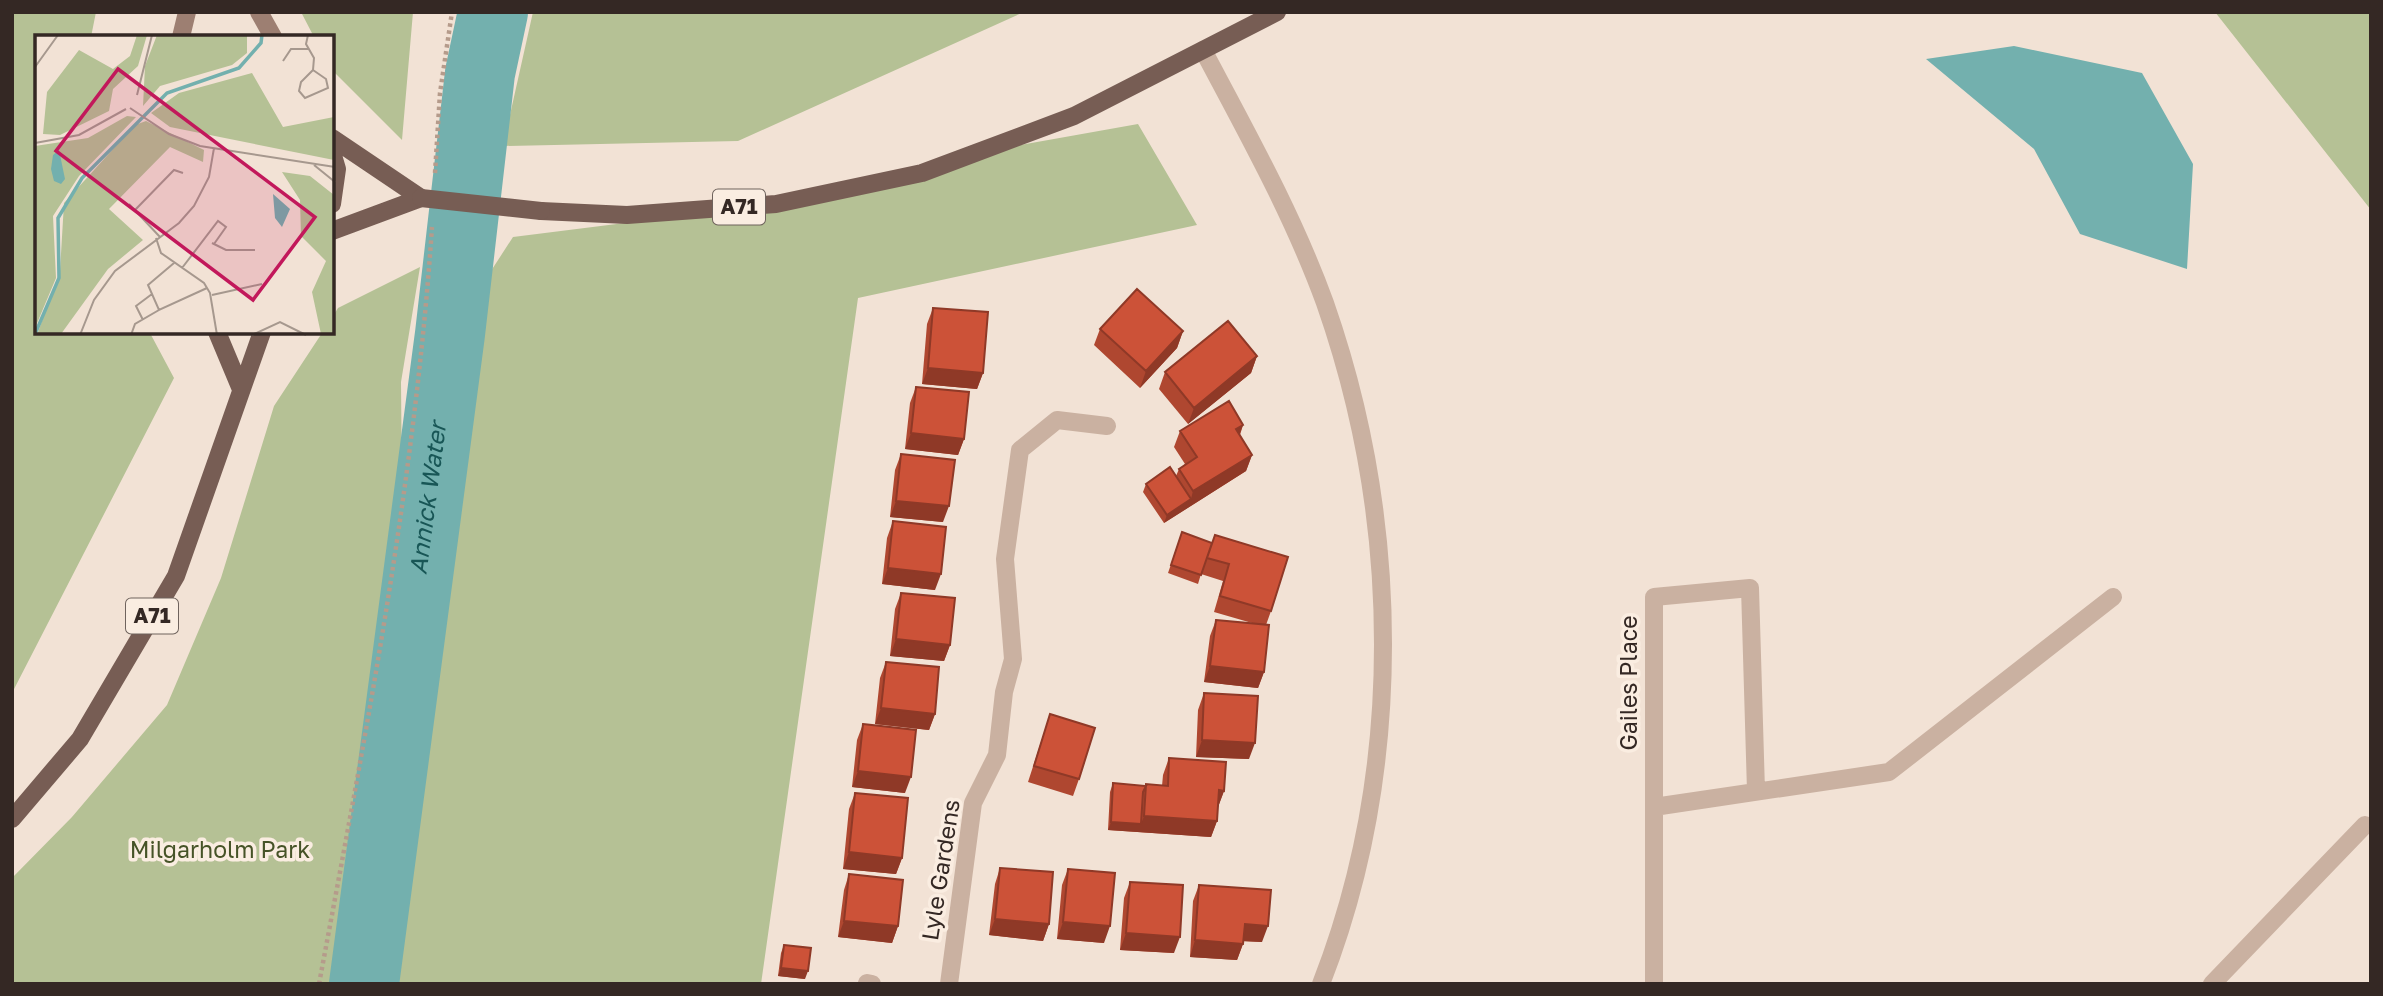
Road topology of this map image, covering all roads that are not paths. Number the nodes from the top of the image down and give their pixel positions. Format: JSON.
{"nodes":[{"id":1,"x":187,"y":12,"type":"edge"},
{"id":2,"x":259,"y":12,"type":"edge"},
{"id":3,"x":1277,"y":12,"type":"edge"},
{"id":4,"x":181,"y":35,"type":"edge"},
{"id":5,"x":272,"y":35,"type":"edge"},
{"id":6,"x":1203,"y":50,"type":"junction"},
{"id":7,"x":334,"y":139,"type":"edge"},
{"id":8,"x":334,"y":159,"type":"edge"},
{"id":9,"x":334,"y":190,"type":"edge"},
{"id":10,"x":421,"y":198,"type":"junction"},
{"id":11,"x":334,"y":230,"type":"edge"},
{"id":12,"x":218,"y":334,"type":"edge"},
{"id":13,"x":261,"y":334,"type":"edge"},
{"id":14,"x":240,"y":387,"type":"junction"},
{"id":15,"x":1107,"y":426,"type":"dead end"},
{"id":16,"x":2113,"y":597,"type":"dead end"},
{"id":17,"x":1756,"y":791,"type":"junction"},
{"id":18,"x":1654,"y":807,"type":"junction"},
{"id":19,"x":12,"y":819,"type":"edge"},
{"id":20,"x":2365,"y":825,"type":"dead end"},
{"id":21,"x":948,"y":984,"type":"edge"},
{"id":22,"x":1321,"y":984,"type":"edge"},
{"id":23,"x":1654,"y":984,"type":"edge"},
{"id":24,"x":2213,"y":984,"type":"edge"}],
"edges":[{"from":1,"to":4,"type":"main road"},
{"from":2,"to":5,"type":"main road"},
{"from":3,"to":6,"type":"main road","number":"A71"},
{"from":6,"to":10,"type":"main road","number":"A71","bridge":true},
{"from":6,"to":22,"type":"street"},
{"from":7,"to":10,"type":"main road","number":"A71"},
{"from":8,"to":9,"type":"main road"},
{"from":10,"to":11,"type":"main road","number":"A71"},
{"from":12,"to":14,"type":"main road"},
{"from":13,"to":14,"type":"main road","number":"A71"},
{"from":14,"to":19,"type":"main road","number":"A71"},
{"from":15,"to":21,"type":"street","name":"Lyle Gardens"},
{"from":16,"to":17,"type":"street"},
{"from":17,"to":18,"type":"street"},
{"from":17,"to":18,"type":"street","name":"Gailes Place"},
{"from":18,"to":23,"type":"street","name":"Gailes Place"},
{"from":20,"to":24,"type":"street"}]}
